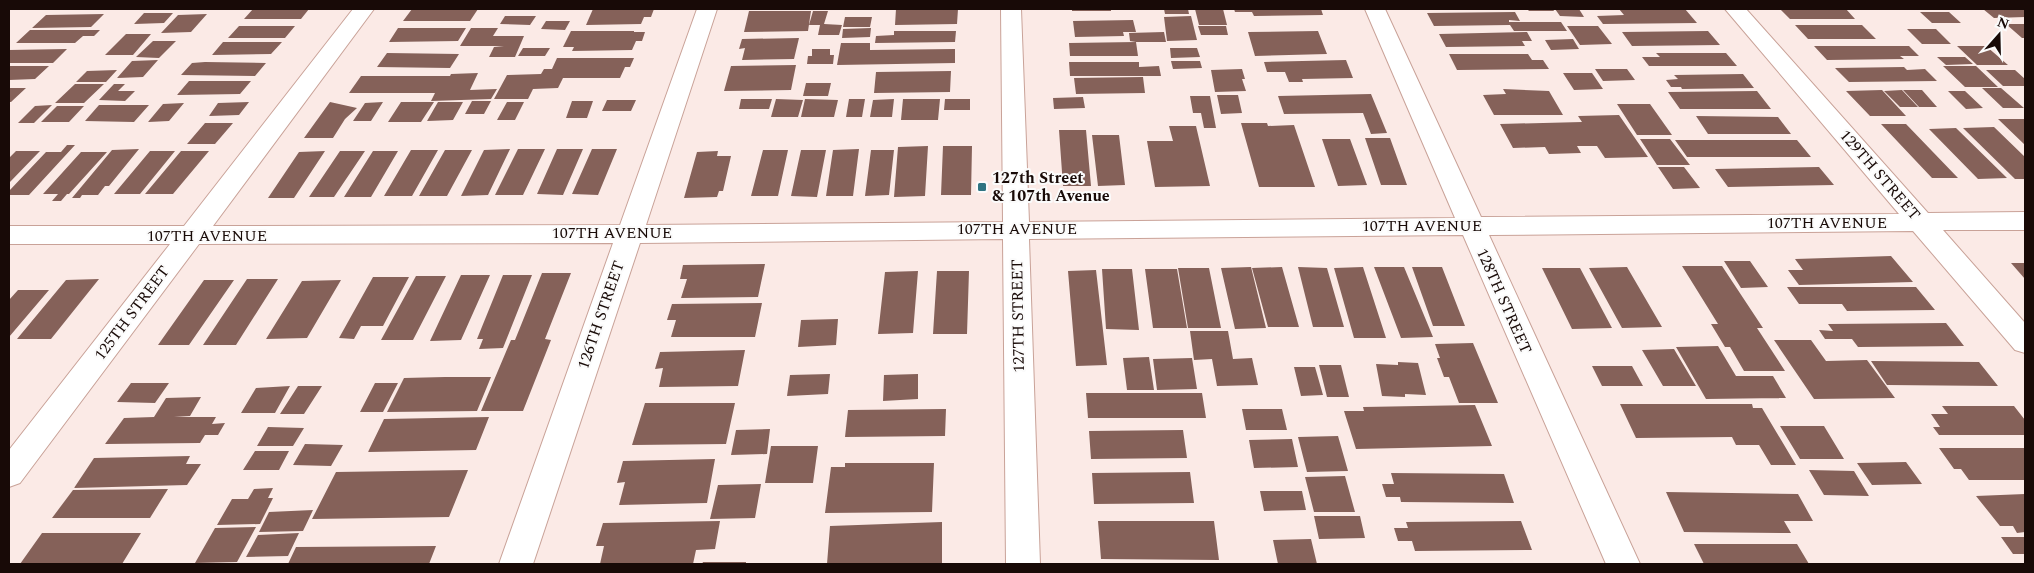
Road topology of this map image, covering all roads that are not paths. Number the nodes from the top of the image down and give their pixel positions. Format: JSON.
{"nodes":[{"id":1,"x":364,"y":9,"type":"edge"},
{"id":2,"x":707,"y":9,"type":"edge"},
{"id":3,"x":1011,"y":9,"type":"edge"},
{"id":4,"x":1375,"y":9,"type":"edge"},
{"id":5,"x":1735,"y":9,"type":"edge"},
{"id":6,"x":2025,"y":221,"type":"edge"},
{"id":7,"x":1921,"y":222,"type":"junction"},
{"id":8,"x":1470,"y":226,"type":"junction"},
{"id":9,"x":1017,"y":229,"type":"junction"},
{"id":10,"x":629,"y":234,"type":"junction"},
{"id":11,"x":9,"y":235,"type":"edge"},
{"id":12,"x":190,"y":236,"type":"junction"},
{"id":13,"x":2025,"y":342,"type":"edge"},
{"id":14,"x":9,"y":474,"type":"edge"},
{"id":15,"x":516,"y":564,"type":"edge"},
{"id":16,"x":1023,"y":564,"type":"edge"},
{"id":17,"x":1622,"y":564,"type":"edge"}],
"edges":[{"from":1,"to":12,"type":"street","name":"125TH STREET"},
{"from":2,"to":10,"type":"street","name":"126TH STREET"},
{"from":3,"to":9,"type":"street","name":"127TH STREET"},
{"from":4,"to":8,"type":"street","name":"128TH STREET"},
{"from":5,"to":7,"type":"street","name":"129TH STREET"},
{"from":6,"to":7,"type":"street","name":"107TH AVENUE"},
{"from":7,"to":8,"type":"street","name":"107TH AVENUE"},
{"from":7,"to":13,"type":"street","name":"129TH STREET"},
{"from":8,"to":9,"type":"street","name":"107TH AVENUE"},
{"from":8,"to":17,"type":"street","name":"128TH STREET"},
{"from":9,"to":10,"type":"street","name":"107TH AVENUE"},
{"from":9,"to":16,"type":"street","name":"127TH STREET"},
{"from":10,"to":12,"type":"street","name":"107TH AVENUE"},
{"from":10,"to":15,"type":"street","name":"126TH STREET"},
{"from":11,"to":12,"type":"street","name":"107TH AVENUE"},
{"from":12,"to":14,"type":"street","name":"125TH STREET"}]}
